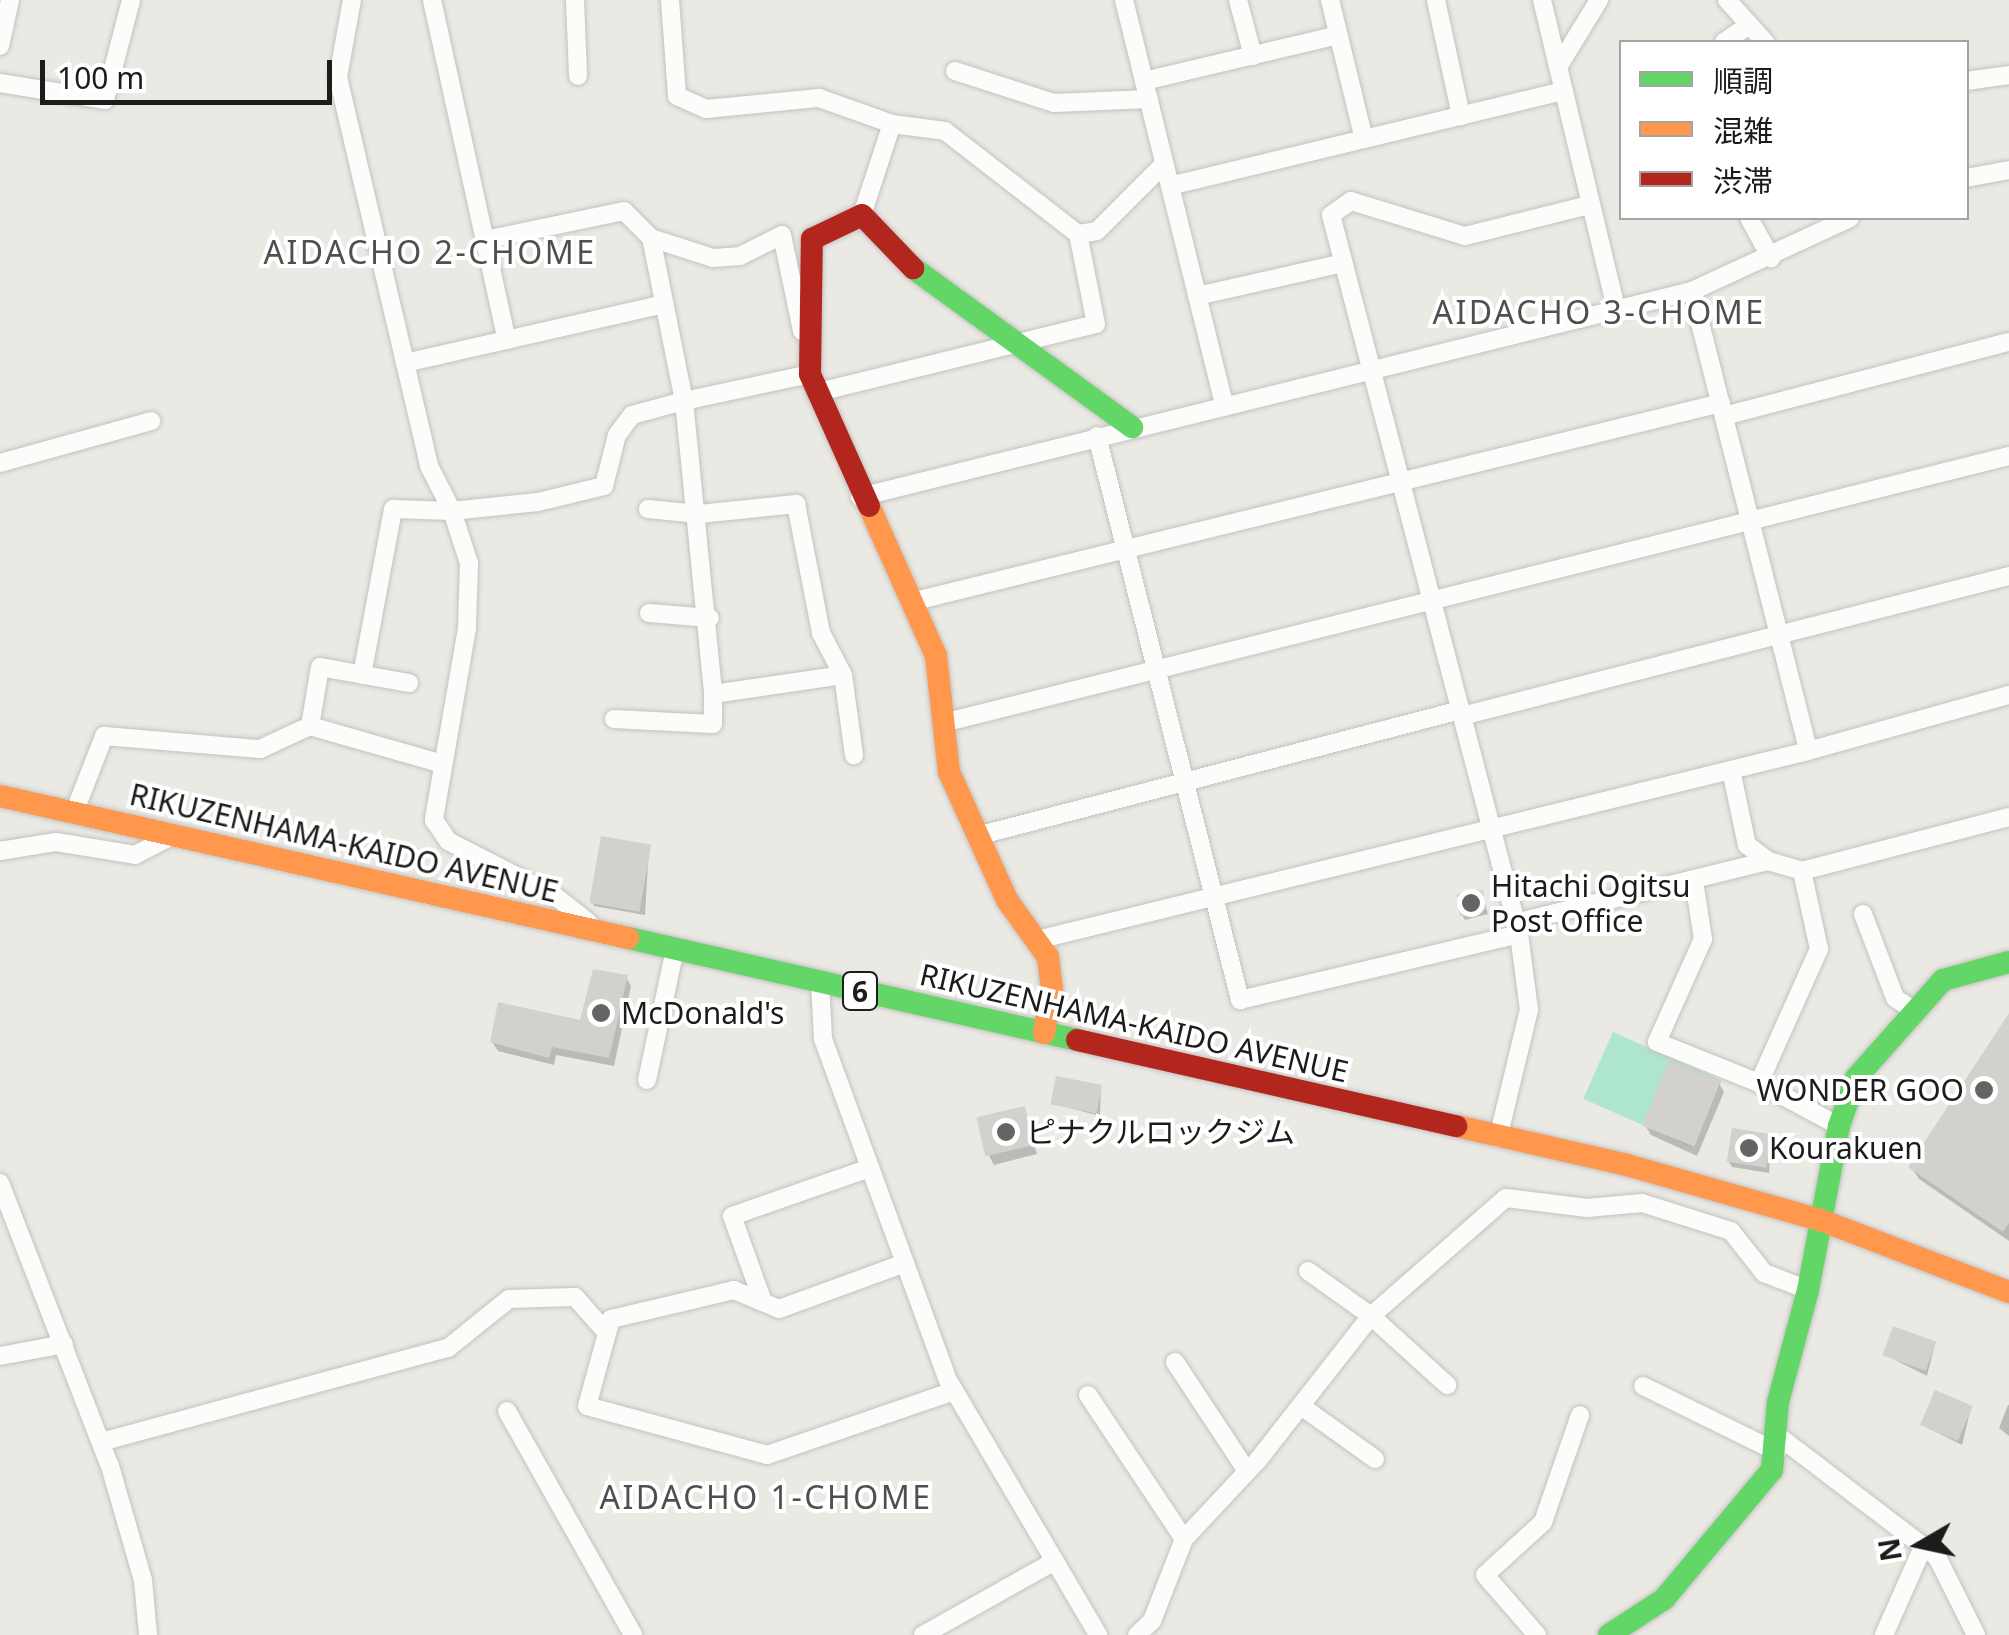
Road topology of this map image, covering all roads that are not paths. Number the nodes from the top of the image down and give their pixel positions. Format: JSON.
{"nodes":[{"id":1,"x":10,"y":0,"type":"edge"},
{"id":2,"x":130,"y":0,"type":"edge"},
{"id":3,"x":352,"y":0,"type":"edge"},
{"id":4,"x":432,"y":0,"type":"edge"},
{"id":5,"x":575,"y":0,"type":"edge"},
{"id":6,"x":670,"y":0,"type":"edge"},
{"id":7,"x":1124,"y":0,"type":"edge"},
{"id":8,"x":1238,"y":0,"type":"edge"},
{"id":9,"x":1330,"y":0,"type":"edge"},
{"id":10,"x":1436,"y":0,"type":"edge"},
{"id":11,"x":1542,"y":0,"type":"edge"},
{"id":12,"x":1599,"y":0,"type":"edge"},
{"id":13,"x":1726,"y":0,"type":"edge"},
{"id":14,"x":1748,"y":25,"type":"junction"},
{"id":15,"x":1338,"y":36,"type":"junction"},
{"id":16,"x":1727,"y":40,"type":"edge"},
{"id":17,"x":1763,"y":40,"type":"edge"},
{"id":18,"x":0,"y":46,"type":"edge"},
{"id":19,"x":1253,"y":56,"type":"junction"},
{"id":20,"x":1558,"y":67,"type":"junction"},
{"id":21,"x":956,"y":71,"type":"dead end"},
{"id":22,"x":2009,"y":75,"type":"edge"},
{"id":23,"x":578,"y":76,"type":"dead end"},
{"id":24,"x":1969,"y":81,"type":"edge"},
{"id":25,"x":0,"y":83,"type":"edge"},
{"id":26,"x":1146,"y":90,"type":"junction"},
{"id":27,"x":1564,"y":91,"type":"junction"},
{"id":28,"x":1461,"y":116,"type":"junction"},
{"id":29,"x":892,"y":124,"type":"junction"},
{"id":30,"x":1364,"y":139,"type":"junction"},
{"id":31,"x":1164,"y":164,"type":"junction"},
{"id":32,"x":2009,"y":170,"type":"edge"},
{"id":33,"x":1969,"y":177,"type":"edge"},
{"id":34,"x":1170,"y":186,"type":"junction"},
{"id":35,"x":1588,"y":205,"type":"junction"},
{"id":36,"x":862,"y":215,"type":"junction"},
{"id":37,"x":1750,"y":220,"type":"edge"},
{"id":38,"x":1846,"y":220,"type":"edge"},
{"id":39,"x":1078,"y":234,"type":"junction"},
{"id":40,"x":651,"y":238,"type":"junction"},
{"id":41,"x":485,"y":240,"type":"junction"},
{"id":42,"x":1771,"y":258,"type":"junction"},
{"id":43,"x":1343,"y":263,"type":"junction"},
{"id":44,"x":1692,"y":291,"type":"junction"},
{"id":45,"x":1197,"y":296,"type":"junction"},
{"id":46,"x":664,"y":304,"type":"junction"},
{"id":47,"x":1616,"y":309,"type":"junction"},
{"id":48,"x":507,"y":340,"type":"junction"},
{"id":49,"x":1015,"y":342,"type":"junction"},
{"id":50,"x":2009,"y":342,"type":"edge"},
{"id":51,"x":405,"y":362,"type":"junction"},
{"id":52,"x":1370,"y":366,"type":"junction"},
{"id":53,"x":815,"y":383,"type":"junction"},
{"id":54,"x":684,"y":401,"type":"junction"},
{"id":55,"x":1224,"y":404,"type":"junction"},
{"id":56,"x":1722,"y":409,"type":"junction"},
{"id":57,"x":150,"y":422,"type":"dead end"},
{"id":58,"x":1132,"y":427,"type":"junction"},
{"id":59,"x":1097,"y":436,"type":"junction"},
{"id":60,"x":2009,"y":456,"type":"edge"},
{"id":61,"x":0,"y":463,"type":"edge"},
{"id":62,"x":1402,"y":485,"type":"junction"},
{"id":63,"x":860,"y":497,"type":"junction"},
{"id":64,"x":648,"y":509,"type":"dead end"},
{"id":65,"x":452,"y":510,"type":"junction"},
{"id":66,"x":699,"y":514,"type":"junction"},
{"id":67,"x":1750,"y":522,"type":"junction"},
{"id":68,"x":1126,"y":551,"type":"junction"},
{"id":69,"x":2009,"y":576,"type":"edge"},
{"id":70,"x":1432,"y":600,"type":"junction"},
{"id":71,"x":912,"y":602,"type":"junction"},
{"id":72,"x":649,"y":613,"type":"dead end"},
{"id":73,"x":710,"y":618,"type":"junction"},
{"id":74,"x":1779,"y":636,"type":"junction"},
{"id":75,"x":1156,"y":670,"type":"junction"},
{"id":76,"x":362,"y":675,"type":"junction"},
{"id":77,"x":843,"y":675,"type":"junction"},
{"id":78,"x":409,"y":683,"type":"dead end"},
{"id":79,"x":713,"y":694,"type":"junction"},
{"id":80,"x":2009,"y":694,"type":"edge"},
{"id":81,"x":1461,"y":713,"type":"junction"},
{"id":82,"x":614,"y":719,"type":"dead end"},
{"id":83,"x":944,"y":723,"type":"junction"},
{"id":84,"x":310,"y":726,"type":"junction"},
{"id":85,"x":1808,"y":751,"type":"junction"},
{"id":86,"x":854,"y":755,"type":"dead end"},
{"id":87,"x":439,"y":763,"type":"junction"},
{"id":88,"x":1732,"y":770,"type":"junction"},
{"id":89,"x":1185,"y":782,"type":"junction"},
{"id":90,"x":0,"y":796,"type":"edge"},
{"id":91,"x":74,"y":813,"type":"junction"},
{"id":92,"x":2009,"y":817,"type":"edge"},
{"id":93,"x":1491,"y":828,"type":"junction"},
{"id":94,"x":173,"y":835,"type":"junction"},
{"id":95,"x":978,"y":836,"type":"junction"},
{"id":96,"x":0,"y":851,"type":"edge"},
{"id":97,"x":1768,"y":861,"type":"junction"},
{"id":98,"x":1802,"y":871,"type":"junction"},
{"id":99,"x":1694,"y":881,"type":"junction"},
{"id":100,"x":1214,"y":896,"type":"junction"},
{"id":101,"x":1863,"y":914,"type":"dead end"},
{"id":102,"x":1517,"y":929,"type":"junction"},
{"id":103,"x":600,"y":932,"type":"junction"},
{"id":104,"x":1037,"y":940,"type":"junction"},
{"id":105,"x":675,"y":949,"type":"junction"},
{"id":106,"x":2009,"y":962,"type":"edge"},
{"id":107,"x":820,"y":982,"type":"junction"},
{"id":108,"x":1914,"y":1011,"type":"junction"},
{"id":109,"x":1044,"y":1033,"type":"junction"},
{"id":110,"x":647,"y":1080,"type":"dead end"},
{"id":111,"x":1760,"y":1083,"type":"junction"},
{"id":112,"x":1840,"y":1126,"type":"junction"},
{"id":113,"x":1498,"y":1138,"type":"junction"},
{"id":114,"x":870,"y":1168,"type":"junction"},
{"id":115,"x":0,"y":1183,"type":"edge"},
{"id":116,"x":1823,"y":1221,"type":"junction"},
{"id":117,"x":905,"y":1263,"type":"junction"},
{"id":118,"x":1308,"y":1270,"type":"dead end"},
{"id":119,"x":1808,"y":1290,"type":"junction"},
{"id":120,"x":2009,"y":1292,"type":"edge"},
{"id":121,"x":762,"y":1302,"type":"junction"},
{"id":122,"x":1371,"y":1316,"type":"junction"},
{"id":123,"x":607,"y":1334,"type":"junction"},
{"id":124,"x":64,"y":1344,"type":"junction"},
{"id":125,"x":0,"y":1356,"type":"edge"},
{"id":126,"x":1175,"y":1362,"type":"dead end"},
{"id":127,"x":1447,"y":1385,"type":"dead end"},
{"id":128,"x":1643,"y":1386,"type":"dead end"},
{"id":129,"x":954,"y":1391,"type":"junction"},
{"id":130,"x":1088,"y":1395,"type":"dead end"},
{"id":131,"x":1300,"y":1406,"type":"junction"},
{"id":132,"x":507,"y":1411,"type":"dead end"},
{"id":133,"x":1580,"y":1415,"type":"dead end"},
{"id":134,"x":101,"y":1442,"type":"junction"},
{"id":135,"x":1777,"y":1443,"type":"junction"},
{"id":136,"x":1375,"y":1459,"type":"dead end"},
{"id":137,"x":1247,"y":1471,"type":"junction"},
{"id":138,"x":1184,"y":1539,"type":"junction"},
{"id":139,"x":1924,"y":1547,"type":"junction"},
{"id":140,"x":1055,"y":1561,"type":"junction"},
{"id":141,"x":148,"y":1635,"type":"edge"},
{"id":142,"x":633,"y":1635,"type":"edge"},
{"id":143,"x":923,"y":1635,"type":"edge"},
{"id":144,"x":1098,"y":1635,"type":"edge"},
{"id":145,"x":1138,"y":1635,"type":"edge"},
{"id":146,"x":1538,"y":1635,"type":"edge"},
{"id":147,"x":1609,"y":1635,"type":"edge"},
{"id":148,"x":1884,"y":1635,"type":"edge"},
{"id":149,"x":1976,"y":1635,"type":"edge"}],
"edges":[{"from":1,"to":18,"type":"street"},
{"from":2,"to":25,"type":"street"},
{"from":3,"to":51,"type":"street"},
{"from":4,"to":41,"type":"street"},
{"from":5,"to":23,"type":"street"},
{"from":6,"to":29,"type":"street"},
{"from":7,"to":26,"type":"street"},
{"from":8,"to":19,"type":"street"},
{"from":9,"to":15,"type":"street"},
{"from":10,"to":28,"type":"street"},
{"from":11,"to":20,"type":"street"},
{"from":12,"to":20,"type":"street"},
{"from":13,"to":14,"type":"street"},
{"from":14,"to":16,"type":"street"},
{"from":14,"to":17,"type":"street"},
{"from":15,"to":19,"type":"street"},
{"from":15,"to":30,"type":"street"},
{"from":19,"to":26,"type":"street"},
{"from":20,"to":27,"type":"street"},
{"from":21,"to":26,"type":"street"},
{"from":22,"to":24,"type":"street"},
{"from":26,"to":31,"type":"street"},
{"from":27,"to":28,"type":"street"},
{"from":27,"to":35,"type":"street"},
{"from":28,"to":30,"type":"street"},
{"from":29,"to":36,"type":"street"},
{"from":29,"to":39,"type":"street"},
{"from":30,"to":34,"type":"street"},
{"from":31,"to":34,"type":"street"},
{"from":31,"to":39,"type":"street"},
{"from":32,"to":33,"type":"street"},
{"from":34,"to":45,"type":"street"},
{"from":35,"to":43,"type":"street"},
{"from":35,"to":47,"type":"street"},
{"from":36,"to":49,"type":"main road"},
{"from":36,"to":53,"type":"main road"},
{"from":37,"to":42,"type":"street"},
{"from":38,"to":42,"type":"street"},
{"from":39,"to":49,"type":"street"},
{"from":40,"to":41,"type":"street"},
{"from":40,"to":46,"type":"street"},
{"from":40,"to":53,"type":"street"},
{"from":41,"to":48,"type":"street"},
{"from":42,"to":44,"type":"street"},
{"from":43,"to":45,"type":"street"},
{"from":43,"to":52,"type":"street"},
{"from":44,"to":47,"type":"street"},
{"from":44,"to":56,"type":"street"},
{"from":45,"to":55,"type":"street"},
{"from":46,"to":48,"type":"street"},
{"from":46,"to":54,"type":"street"},
{"from":47,"to":52,"type":"street"},
{"from":48,"to":51,"type":"street"},
{"from":49,"to":53,"type":"street"},
{"from":49,"to":58,"type":"main road"},
{"from":50,"to":56,"type":"street"},
{"from":51,"to":65,"type":"street"},
{"from":52,"to":55,"type":"street"},
{"from":52,"to":62,"type":"street"},
{"from":53,"to":54,"type":"street"},
{"from":53,"to":63,"type":"main road"},
{"from":54,"to":65,"type":"street"},
{"from":54,"to":66,"type":"street"},
{"from":55,"to":58,"type":"street"},
{"from":56,"to":62,"type":"street"},
{"from":56,"to":67,"type":"street"},
{"from":57,"to":61,"type":"street"},
{"from":58,"to":59,"type":"street"},
{"from":59,"to":63,"type":"street"},
{"from":59,"to":68,"type":"street"},
{"from":60,"to":67,"type":"street"},
{"from":62,"to":68,"type":"street"},
{"from":62,"to":70,"type":"street"},
{"from":63,"to":71,"type":"main road"},
{"from":64,"to":66,"type":"street"},
{"from":65,"to":76,"type":"street"},
{"from":65,"to":87,"type":"street"},
{"from":66,"to":73,"type":"street"},
{"from":66,"to":77,"type":"street"},
{"from":67,"to":70,"type":"street"},
{"from":67,"to":74,"type":"street"},
{"from":68,"to":71,"type":"street"},
{"from":68,"to":75,"type":"street"},
{"from":69,"to":74,"type":"street"},
{"from":70,"to":75,"type":"street"},
{"from":70,"to":81,"type":"street"},
{"from":71,"to":83,"type":"main road"},
{"from":72,"to":73,"type":"street"},
{"from":73,"to":79,"type":"street"},
{"from":74,"to":81,"type":"street"},
{"from":74,"to":85,"type":"street"},
{"from":75,"to":83,"type":"street"},
{"from":75,"to":89,"type":"street"},
{"from":76,"to":78,"type":"street"},
{"from":76,"to":84,"type":"street"},
{"from":77,"to":79,"type":"street"},
{"from":77,"to":86,"type":"street"},
{"from":79,"to":82,"type":"street"},
{"from":80,"to":85,"type":"street"},
{"from":81,"to":89,"type":"street"},
{"from":81,"to":93,"type":"street"},
{"from":83,"to":95,"type":"main road"},
{"from":84,"to":87,"type":"street"},
{"from":84,"to":91,"type":"street"},
{"from":85,"to":88,"type":"street"},
{"from":87,"to":103,"type":"street"},
{"from":88,"to":93,"type":"street"},
{"from":88,"to":97,"type":"street"},
{"from":89,"to":95,"type":"street"},
{"from":89,"to":100,"type":"street"},
{"from":90,"to":91,"type":"main road","name":"RIKUZENHAMA-KAIDO AVENUE","number":"6"},
{"from":91,"to":94,"type":"main road","name":"RIKUZENHAMA-KAIDO AVENUE","number":"6"},
{"from":92,"to":98,"type":"street"},
{"from":93,"to":100,"type":"street"},
{"from":93,"to":102,"type":"street"},
{"from":94,"to":96,"type":"street"},
{"from":94,"to":103,"type":"main road","name":"RIKUZENHAMA-KAIDO AVENUE","number":"6"},
{"from":95,"to":104,"type":"main road"},
{"from":97,"to":98,"type":"street"},
{"from":97,"to":99,"type":"street"},
{"from":98,"to":111,"type":"street"},
{"from":99,"to":102,"type":"street"},
{"from":99,"to":111,"type":"street"},
{"from":100,"to":102,"type":"street"},
{"from":100,"to":104,"type":"street"},
{"from":101,"to":108,"type":"street"},
{"from":102,"to":113,"type":"street"},
{"from":103,"to":105,"type":"main road","name":"RIKUZENHAMA-KAIDO AVENUE","number":"6"},
{"from":104,"to":109,"type":"main road"},
{"from":105,"to":107,"type":"main road","name":"RIKUZENHAMA-KAIDO AVENUE","number":"6"},
{"from":105,"to":110,"type":"street"},
{"from":106,"to":108,"type":"main road"},
{"from":107,"to":109,"type":"main road","name":"RIKUZENHAMA-KAIDO AVENUE","number":"6"},
{"from":107,"to":114,"type":"street"},
{"from":108,"to":112,"type":"main road"},
{"from":109,"to":113,"type":"main road","name":"RIKUZENHAMA-KAIDO AVENUE","number":"6"},
{"from":111,"to":112,"type":"street"},
{"from":112,"to":116,"type":"main road"},
{"from":113,"to":116,"type":"main road","name":"RIKUZENHAMA-KAIDO AVENUE","number":"6"},
{"from":114,"to":117,"type":"street"},
{"from":114,"to":121,"type":"street"},
{"from":115,"to":124,"type":"street"},
{"from":116,"to":119,"type":"main road"},
{"from":116,"to":120,"type":"main road","name":"RIKUZENHAMA-KAIDO AVENUE","number":"6"},
{"from":117,"to":121,"type":"street"},
{"from":117,"to":129,"type":"street"},
{"from":118,"to":122,"type":"street"},
{"from":119,"to":122,"type":"street"},
{"from":119,"to":135,"type":"main road"},
{"from":121,"to":123,"type":"street"},
{"from":122,"to":127,"type":"street"},
{"from":122,"to":131,"type":"street"},
{"from":123,"to":129,"type":"street"},
{"from":123,"to":134,"type":"street"},
{"from":124,"to":125,"type":"street"},
{"from":124,"to":134,"type":"street"},
{"from":126,"to":137,"type":"street"},
{"from":128,"to":135,"type":"street"},
{"from":129,"to":140,"type":"street"},
{"from":130,"to":138,"type":"street"},
{"from":131,"to":136,"type":"street"},
{"from":131,"to":137,"type":"street"},
{"from":132,"to":142,"type":"street"},
{"from":133,"to":146,"type":"street"},
{"from":134,"to":141,"type":"street"},
{"from":135,"to":139,"type":"street"},
{"from":135,"to":147,"type":"main road"},
{"from":137,"to":138,"type":"street"},
{"from":138,"to":145,"type":"street"},
{"from":139,"to":148,"type":"street"},
{"from":139,"to":149,"type":"street"},
{"from":140,"to":143,"type":"street"},
{"from":140,"to":144,"type":"street"}]}
